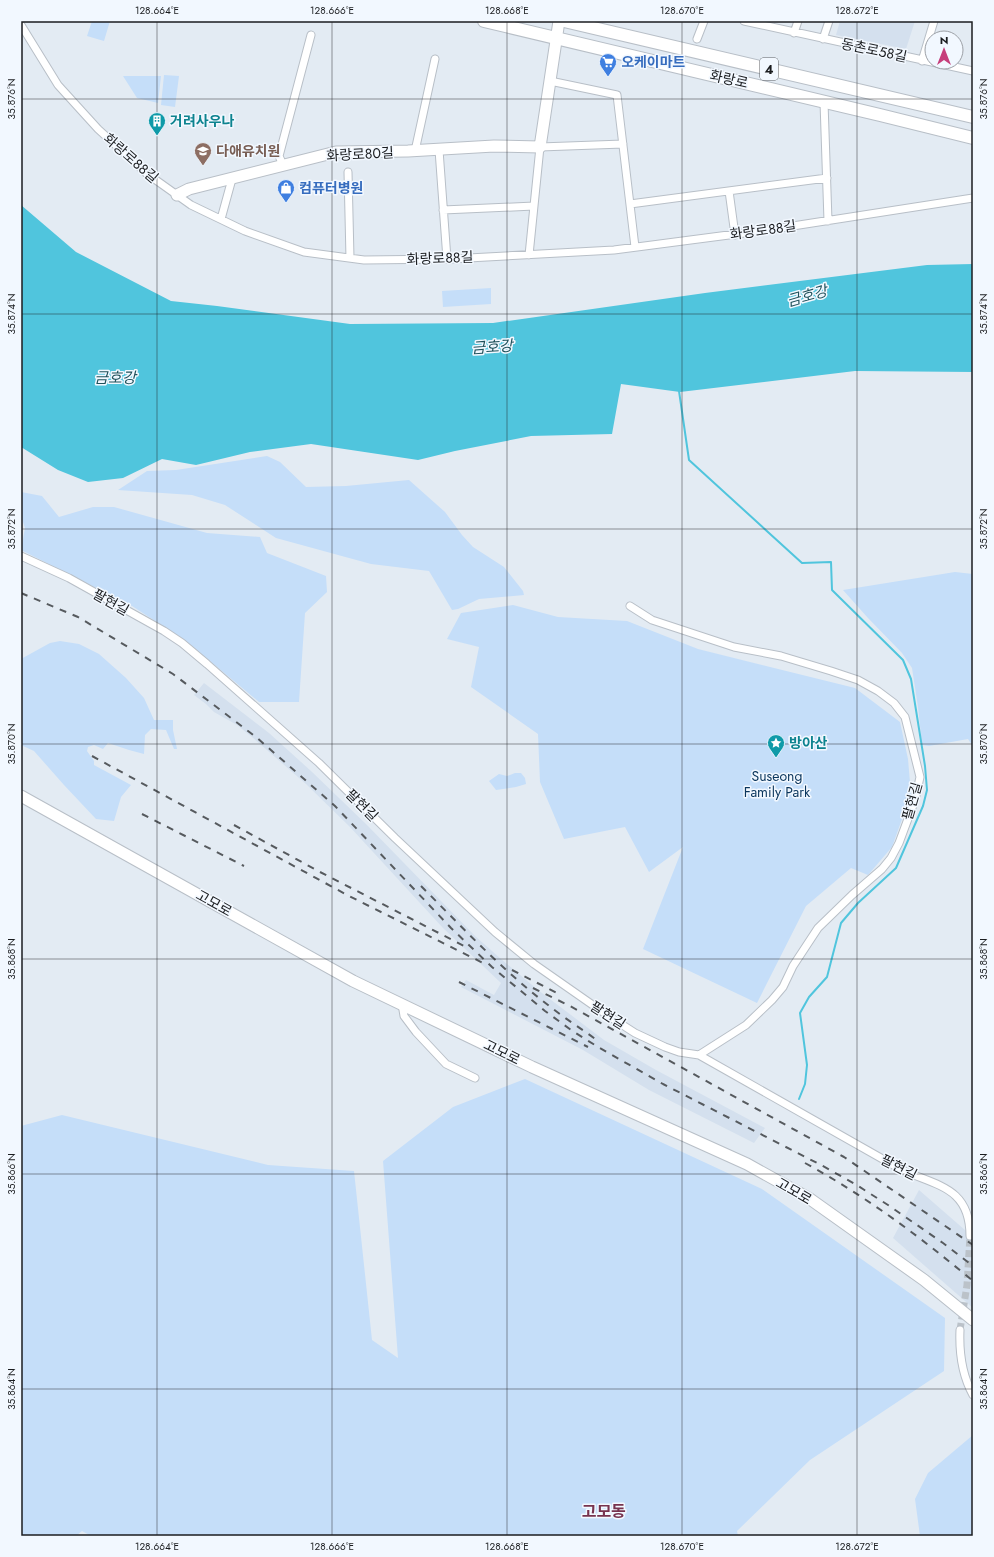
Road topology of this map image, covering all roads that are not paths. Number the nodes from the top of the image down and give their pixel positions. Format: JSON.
{"nodes":[{"id":1,"x":484,"y":21,"type":"edge"},
{"id":2,"x":559,"y":21,"type":"edge"},
{"id":3,"x":564,"y":21,"type":"edge"},
{"id":4,"x":704,"y":21,"type":"edge"},
{"id":5,"x":744,"y":21,"type":"edge"},
{"id":6,"x":798,"y":21,"type":"edge"},
{"id":7,"x":829,"y":21,"type":"edge"},
{"id":8,"x":934,"y":21,"type":"edge"},
{"id":9,"x":765,"y":23,"type":"edge"},
{"id":10,"x":21,"y":25,"type":"edge"},
{"id":11,"x":794,"y":32,"type":"junction"},
{"id":12,"x":311,"y":35,"type":"dead end"},
{"id":13,"x":556,"y":38,"type":"junction"},
{"id":14,"x":697,"y":39,"type":"dead end"},
{"id":15,"x":823,"y":39,"type":"junction"},
{"id":16,"x":435,"y":59,"type":"dead end"},
{"id":17,"x":922,"y":61,"type":"junction"},
{"id":18,"x":973,"y":71,"type":"edge"},
{"id":19,"x":550,"y":81,"type":"junction"},
{"id":20,"x":824,"y":102,"type":"junction"},
{"id":21,"x":973,"y":117,"type":"edge"},
{"id":22,"x":973,"y":138,"type":"edge"},
{"id":23,"x":623,"y":144,"type":"junction"},
{"id":24,"x":540,"y":147,"type":"junction"},
{"id":25,"x":439,"y":150,"type":"junction"},
{"id":26,"x":415,"y":151,"type":"junction"},
{"id":27,"x":283,"y":165,"type":"junction"},
{"id":28,"x":348,"y":172,"type":"dead end"},
{"id":29,"x":234,"y":178,"type":"junction"},
{"id":30,"x":827,"y":178,"type":"junction"},
{"id":31,"x":729,"y":191,"type":"junction"},
{"id":32,"x":177,"y":195,"type":"junction"},
{"id":33,"x":973,"y":198,"type":"edge"},
{"id":34,"x":630,"y":204,"type":"junction"},
{"id":35,"x":534,"y":206,"type":"junction"},
{"id":36,"x":443,"y":210,"type":"junction"},
{"id":37,"x":220,"y":219,"type":"junction"},
{"id":38,"x":828,"y":221,"type":"junction"},
{"id":39,"x":735,"y":234,"type":"junction"},
{"id":40,"x":635,"y":247,"type":"junction"},
{"id":41,"x":529,"y":255,"type":"junction"},
{"id":42,"x":350,"y":258,"type":"junction"},
{"id":43,"x":447,"y":259,"type":"junction"},
{"id":44,"x":21,"y":556,"type":"edge"},
{"id":45,"x":630,"y":606,"type":"dead end"},
{"id":46,"x":21,"y":796,"type":"edge"},
{"id":47,"x":402,"y":1004,"type":"junction"},
{"id":48,"x":700,"y":1055,"type":"junction"},
{"id":49,"x":475,"y":1078,"type":"dead end"},
{"id":50,"x":970,"y":1236,"type":"dead end"},
{"id":51,"x":973,"y":1320,"type":"edge"},
{"id":52,"x":960,"y":1330,"type":"tunnel mouth"},
{"id":53,"x":973,"y":1395,"type":"edge"}],
"edges":[{"from":1,"to":13,"type":"main road","name":"화랑로"},
{"from":2,"to":13,"type":"main road"},
{"from":3,"to":21,"type":"main road","name":"화랑로","number":"4"},
{"from":4,"to":14,"type":"street"},
{"from":5,"to":9,"type":"street","name":"동촌로58길"},
{"from":6,"to":11,"type":"street"},
{"from":7,"to":15,"type":"street","name":"동촌로58길"},
{"from":8,"to":17,"type":"street"},
{"from":9,"to":11,"type":"street","name":"동촌로58길"},
{"from":10,"to":32,"type":"street","name":"화랑로88길"},
{"from":11,"to":15,"type":"street","name":"동촌로58길"},
{"from":12,"to":27,"type":"street"},
{"from":13,"to":19,"type":"main road"},
{"from":13,"to":20,"type":"main road","name":"화랑로"},
{"from":15,"to":17,"type":"street","name":"동촌로58길"},
{"from":16,"to":26,"type":"street"},
{"from":17,"to":18,"type":"street","name":"동촌로58길"},
{"from":19,"to":23,"type":"street"},
{"from":19,"to":24,"type":"main road"},
{"from":20,"to":22,"type":"main road","name":"화랑로"},
{"from":20,"to":30,"type":"street"},
{"from":23,"to":24,"type":"street","name":"화랑로80길"},
{"from":23,"to":34,"type":"street"},
{"from":24,"to":25,"type":"main road","name":"화랑로80길"},
{"from":24,"to":35,"type":"street"},
{"from":25,"to":26,"type":"main road","name":"화랑로80길"},
{"from":25,"to":36,"type":"street"},
{"from":26,"to":27,"type":"main road","name":"화랑로80길"},
{"from":27,"to":29,"type":"main road","name":"화랑로80길"},
{"from":28,"to":42,"type":"street"},
{"from":29,"to":32,"type":"main road","name":"화랑로80길"},
{"from":29,"to":37,"type":"street"},
{"from":30,"to":31,"type":"street"},
{"from":30,"to":38,"type":"street"},
{"from":31,"to":34,"type":"street"},
{"from":31,"to":39,"type":"street"},
{"from":32,"to":37,"type":"street","name":"화랑로88길"},
{"from":33,"to":38,"type":"street","name":"화랑로88길"},
{"from":34,"to":40,"type":"street"},
{"from":35,"to":36,"type":"street"},
{"from":35,"to":41,"type":"street"},
{"from":36,"to":43,"type":"street"},
{"from":37,"to":42,"type":"street","name":"화랑로88길"},
{"from":38,"to":39,"type":"street","name":"화랑로88길"},
{"from":39,"to":40,"type":"street","name":"화랑로88길"},
{"from":40,"to":41,"type":"street","name":"화랑로88길"},
{"from":41,"to":43,"type":"street","name":"화랑로88길"},
{"from":42,"to":43,"type":"street","name":"화랑로88길"},
{"from":44,"to":48,"type":"street","name":"팔현길"},
{"from":45,"to":48,"type":"street","name":"팔현길"},
{"from":46,"to":47,"type":"main road","name":"고모로"},
{"from":47,"to":49,"type":"street"},
{"from":47,"to":51,"type":"main road","name":"고모로"},
{"from":48,"to":50,"type":"street","name":"팔현길"},
{"from":52,"to":53,"type":"street"}]}
